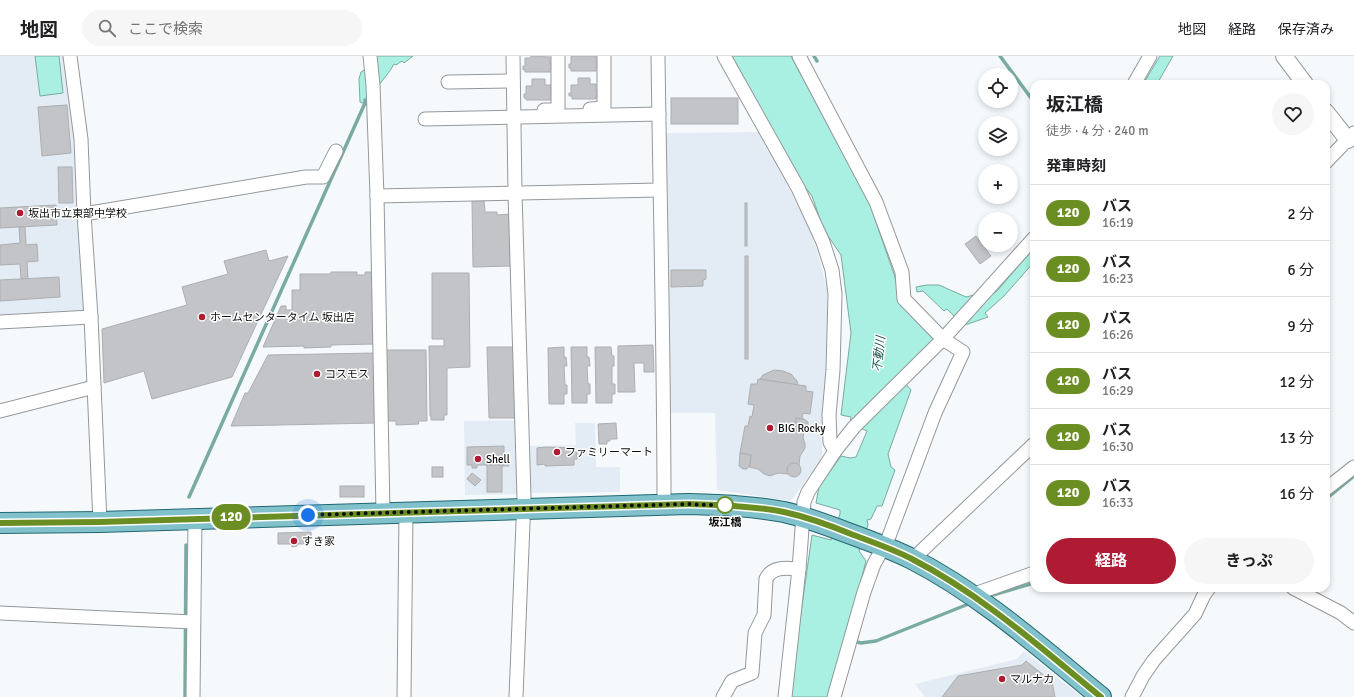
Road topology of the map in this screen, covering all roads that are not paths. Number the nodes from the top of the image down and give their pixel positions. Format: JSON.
{"nodes":[{"id":1,"x":70,"y":56,"type":"edge"},
{"id":2,"x":513,"y":56,"type":"edge"},
{"id":3,"x":558,"y":56,"type":"edge"},
{"id":4,"x":604,"y":56,"type":"edge"},
{"id":5,"x":658,"y":56,"type":"edge"},
{"id":6,"x":724,"y":56,"type":"edge"},
{"id":7,"x":799,"y":56,"type":"edge"},
{"id":8,"x":1150,"y":56,"type":"edge"},
{"id":9,"x":1284,"y":56,"type":"edge"},
{"id":10,"x":371,"y":60,"type":"edge"},
{"id":11,"x":513,"y":80,"type":"junction"},
{"id":12,"x":1136,"y":80,"type":"edge"},
{"id":13,"x":1302,"y":80,"type":"edge"},
{"id":14,"x":448,"y":82,"type":"dead end"},
{"id":15,"x":558,"y":110,"type":"junction"},
{"id":16,"x":514,"y":114,"type":"junction"},
{"id":17,"x":659,"y":114,"type":"junction"},
{"id":18,"x":1330,"y":116,"type":"edge"},
{"id":19,"x":425,"y":119,"type":"dead end"},
{"id":20,"x":1351,"y":137,"type":"edge"},
{"id":21,"x":336,"y":151,"type":"dead end"},
{"id":22,"x":1330,"y":158,"type":"edge"},
{"id":23,"x":659,"y":190,"type":"junction"},
{"id":24,"x":515,"y":193,"type":"junction"},
{"id":25,"x":377,"y":196,"type":"junction"},
{"id":26,"x":84,"y":214,"type":"junction"},
{"id":27,"x":1030,"y":242,"type":"edge"},
{"id":28,"x":91,"y":317,"type":"junction"},
{"id":29,"x":0,"y":322,"type":"edge"},
{"id":30,"x":943,"y":338,"type":"junction"},
{"id":31,"x":94,"y":387,"type":"junction"},
{"id":32,"x":0,"y":411,"type":"edge"},
{"id":33,"x":1030,"y":448,"type":"edge"},
{"id":34,"x":836,"y":451,"type":"junction"},
{"id":35,"x":1354,"y":467,"type":"edge"},
{"id":36,"x":1330,"y":486,"type":"edge"},
{"id":37,"x":664,"y":505,"type":"junction"},
{"id":38,"x":524,"y":509,"type":"junction"},
{"id":39,"x":383,"y":513,"type":"junction"},
{"id":40,"x":406,"y":513,"type":"junction"},
{"id":41,"x":803,"y":517,"type":"junction"},
{"id":42,"x":195,"y":519,"type":"junction"},
{"id":43,"x":100,"y":522,"type":"junction"},
{"id":44,"x":0,"y":523,"type":"edge"},
{"id":45,"x":883,"y":546,"type":"junction"},
{"id":46,"x":913,"y":559,"type":"junction"},
{"id":47,"x":799,"y":569,"type":"junction"},
{"id":48,"x":1030,"y":575,"type":"edge"},
{"id":49,"x":1206,"y":592,"type":"edge"},
{"id":50,"x":1301,"y":592,"type":"edge"},
{"id":51,"x":977,"y":598,"type":"junction"},
{"id":52,"x":0,"y":613,"type":"edge"},
{"id":53,"x":188,"y":622,"type":"junction"},
{"id":54,"x":1354,"y":623,"type":"edge"},
{"id":55,"x":193,"y":697,"type":"edge"},
{"id":56,"x":404,"y":697,"type":"edge"},
{"id":57,"x":516,"y":697,"type":"edge"},
{"id":58,"x":723,"y":697,"type":"edge"},
{"id":59,"x":785,"y":697,"type":"edge"},
{"id":60,"x":834,"y":697,"type":"edge"},
{"id":61,"x":1101,"y":697,"type":"edge"},
{"id":62,"x":1132,"y":697,"type":"edge"}],
"edges":[{"from":1,"to":26,"type":"street"},
{"from":2,"to":11,"type":"street"},
{"from":3,"to":15,"type":"street"},
{"from":4,"to":15,"type":"street"},
{"from":5,"to":17,"type":"street"},
{"from":6,"to":34,"type":"street"},
{"from":7,"to":30,"type":"street"},
{"from":8,"to":12,"type":"street"},
{"from":9,"to":13,"type":"street"},
{"from":10,"to":25,"type":"street"},
{"from":11,"to":14,"type":"street"},
{"from":11,"to":16,"type":"street"},
{"from":15,"to":16,"type":"street"},
{"from":16,"to":17,"type":"street"},
{"from":16,"to":19,"type":"street"},
{"from":16,"to":24,"type":"street"},
{"from":17,"to":23,"type":"street"},
{"from":18,"to":20,"type":"street"},
{"from":20,"to":22,"type":"street"},
{"from":21,"to":26,"type":"street"},
{"from":23,"to":24,"type":"street"},
{"from":23,"to":37,"type":"street"},
{"from":24,"to":25,"type":"street"},
{"from":24,"to":38,"type":"street"},
{"from":25,"to":39,"type":"street"},
{"from":26,"to":28,"type":"street"},
{"from":27,"to":30,"type":"street"},
{"from":28,"to":29,"type":"street"},
{"from":28,"to":31,"type":"street"},
{"from":30,"to":34,"type":"street"},
{"from":30,"to":45,"type":"street"},
{"from":31,"to":32,"type":"street"},
{"from":31,"to":43,"type":"street"},
{"from":33,"to":46,"type":"street"},
{"from":34,"to":41,"type":"street"},
{"from":35,"to":36,"type":"street"},
{"from":37,"to":38,"type":"main road"},
{"from":37,"to":41,"type":"main road"},
{"from":38,"to":40,"type":"main road"},
{"from":38,"to":57,"type":"street"},
{"from":39,"to":40,"type":"main road"},
{"from":39,"to":42,"type":"main road"},
{"from":40,"to":56,"type":"street"},
{"from":41,"to":45,"type":"main road"},
{"from":41,"to":47,"type":"street"},
{"from":42,"to":43,"type":"main road"},
{"from":42,"to":53,"type":"street"},
{"from":43,"to":44,"type":"main road"},
{"from":45,"to":46,"type":"main road"},
{"from":45,"to":60,"type":"street"},
{"from":46,"to":51,"type":"main road"},
{"from":47,"to":58,"type":"street"},
{"from":47,"to":59,"type":"street"},
{"from":48,"to":51,"type":"street"},
{"from":49,"to":62,"type":"street"},
{"from":50,"to":54,"type":"street"},
{"from":51,"to":61,"type":"main road"},
{"from":52,"to":53,"type":"street"},
{"from":53,"to":55,"type":"street"}]}
